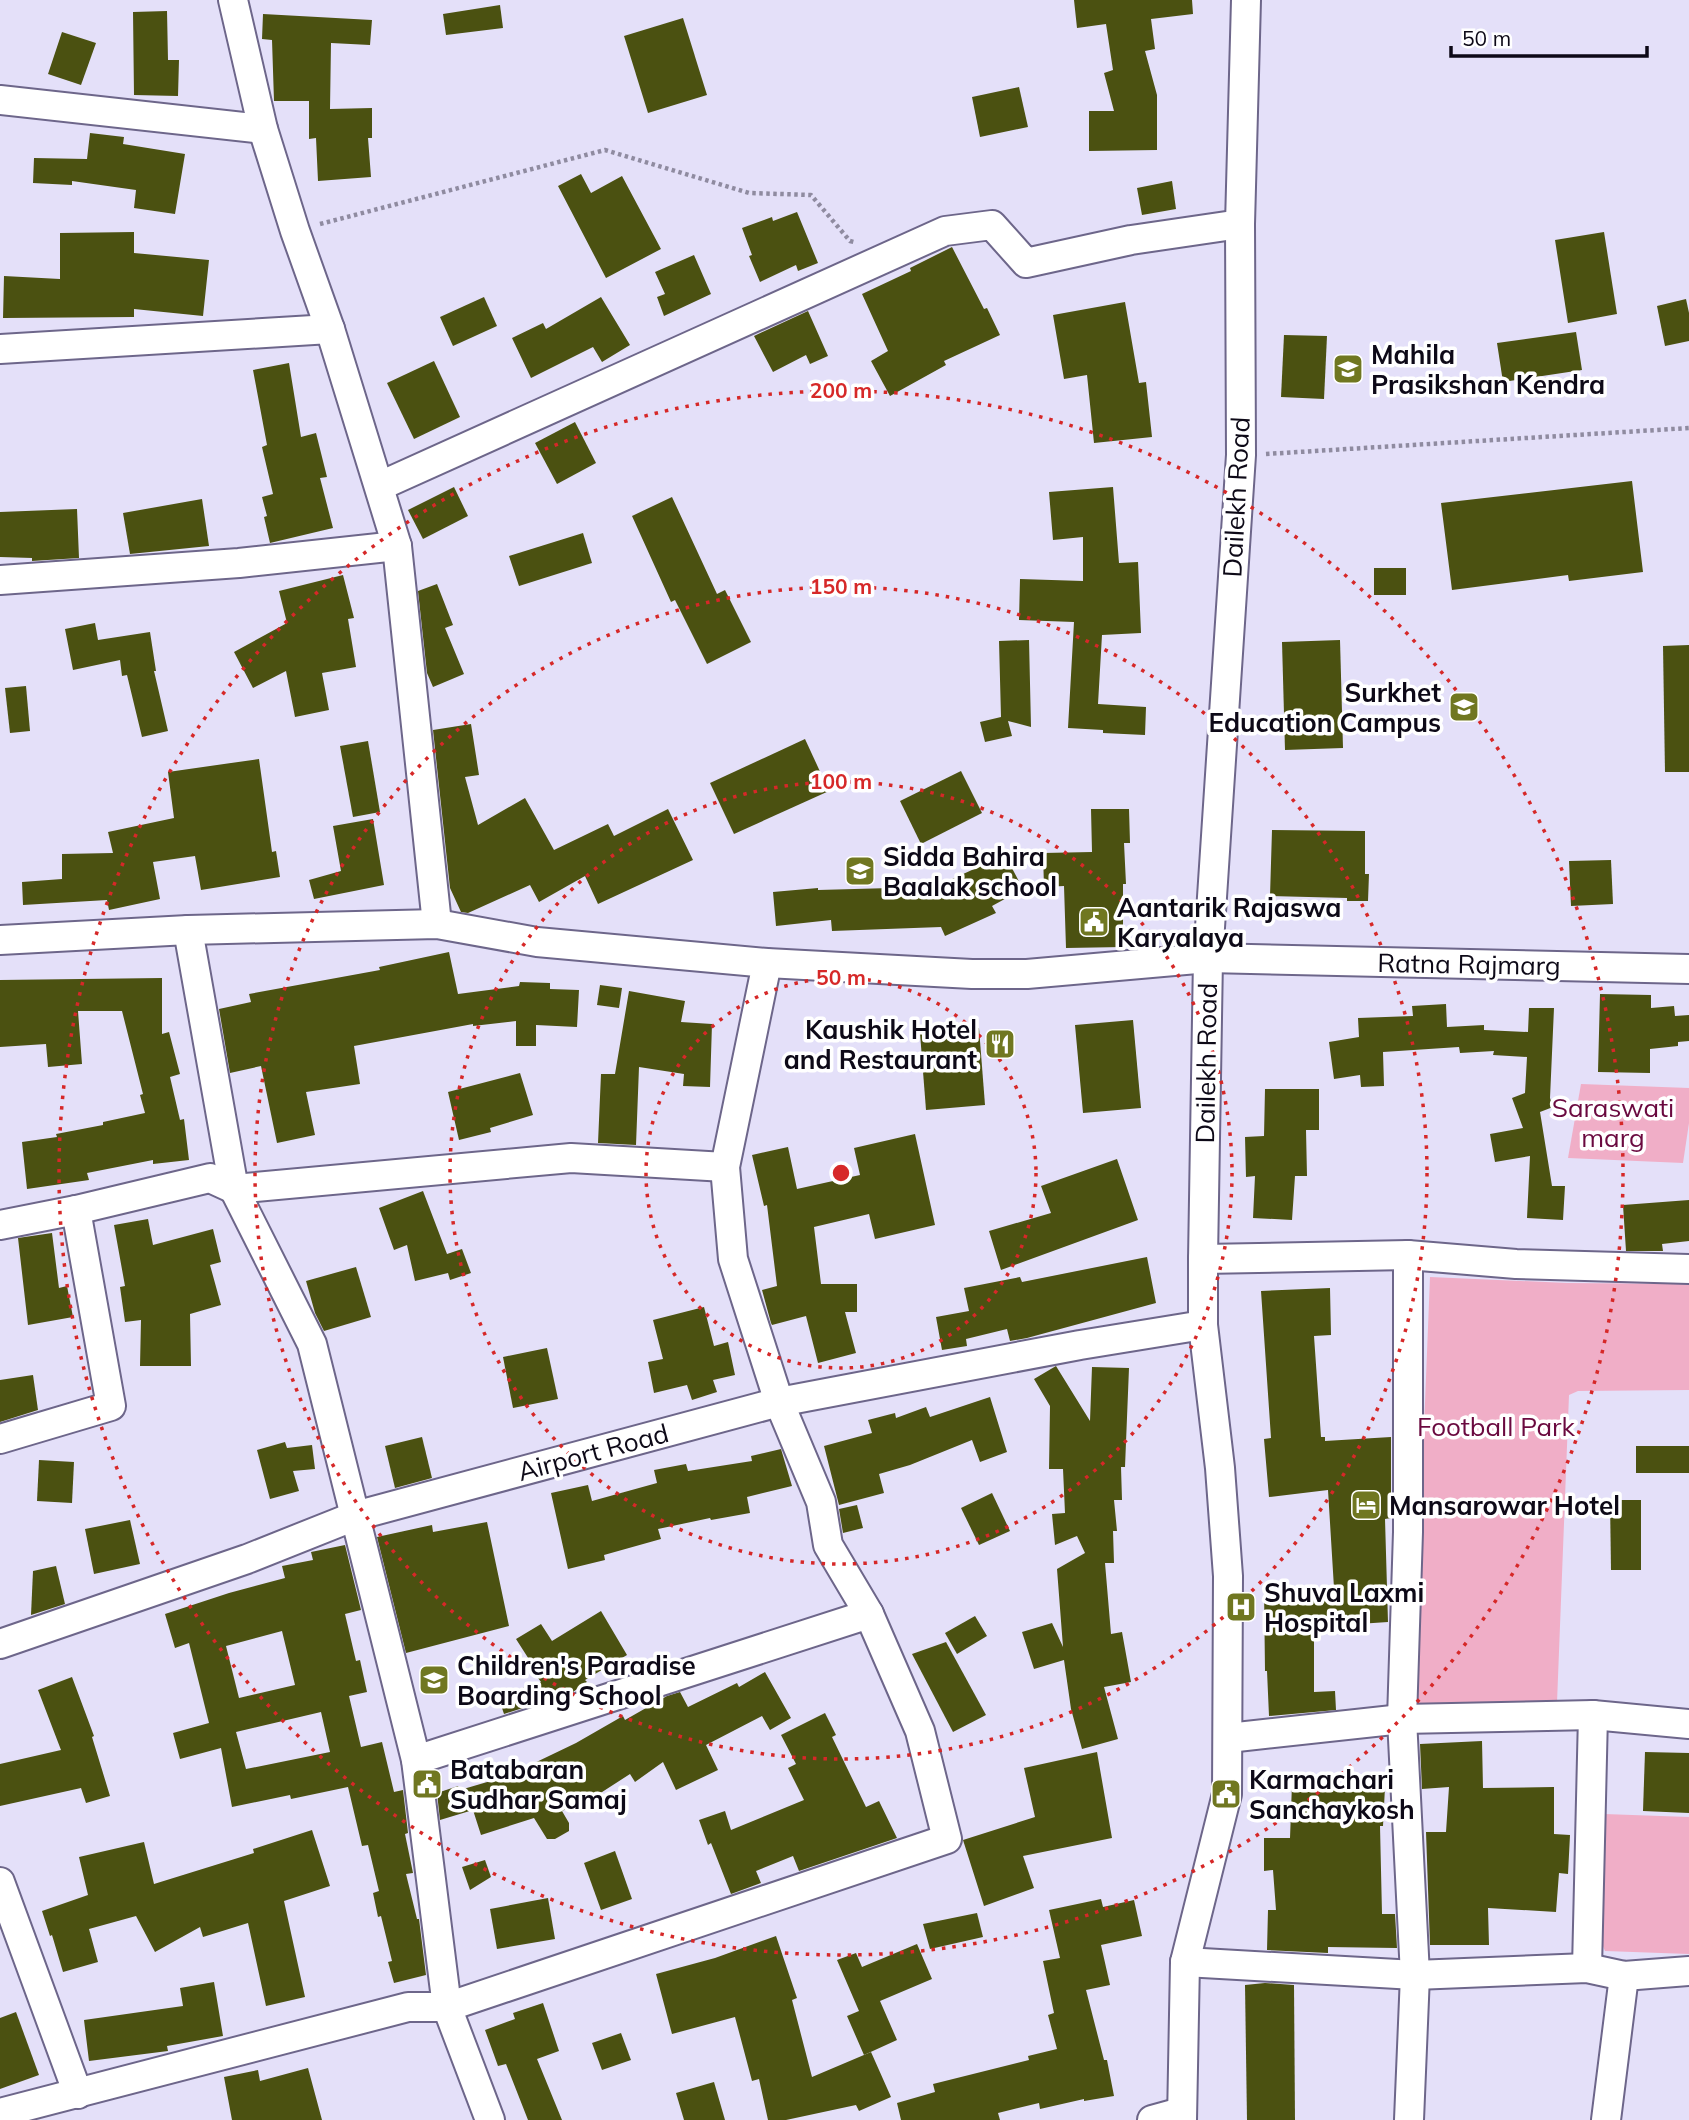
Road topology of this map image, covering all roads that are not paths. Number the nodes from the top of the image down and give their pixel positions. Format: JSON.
{"nodes":[{"id":1,"x":233,"y":0,"type":"edge"},
{"id":2,"x":1246,"y":0,"type":"edge"},
{"id":3,"x":0,"y":100,"type":"edge"},
{"id":4,"x":263,"y":129,"type":"junction"},
{"id":5,"x":1240,"y":224,"type":"junction"},
{"id":6,"x":330,"y":329,"type":"junction"},
{"id":7,"x":0,"y":349,"type":"edge"},
{"id":8,"x":380,"y":486,"type":"junction"},
{"id":9,"x":397,"y":546,"type":"junction"},
{"id":10,"x":0,"y":580,"type":"edge"},
{"id":11,"x":437,"y":924,"type":"junction"},
{"id":12,"x":188,"y":930,"type":"junction"},
{"id":13,"x":0,"y":940,"type":"edge"},
{"id":14,"x":1208,"y":958,"type":"junction"},
{"id":15,"x":767,"y":963,"type":"junction"},
{"id":16,"x":1689,"y":969,"type":"edge"},
{"id":17,"x":725,"y":1167,"type":"junction"},
{"id":18,"x":234,"y":1189,"type":"junction"},
{"id":19,"x":76,"y":1210,"type":"junction"},
{"id":20,"x":0,"y":1224,"type":"edge"},
{"id":21,"x":1408,"y":1255,"type":"junction"},
{"id":22,"x":1203,"y":1259,"type":"junction"},
{"id":23,"x":1689,"y":1269,"type":"edge"},
{"id":24,"x":1203,"y":1325,"type":"junction"},
{"id":25,"x":779,"y":1402,"type":"junction"},
{"id":26,"x":0,"y":1439,"type":"edge"},
{"id":27,"x":355,"y":1516,"type":"junction"},
{"id":28,"x":869,"y":1615,"type":"junction"},
{"id":29,"x":0,"y":1644,"type":"edge"},
{"id":30,"x":1593,"y":1715,"type":"junction"},
{"id":31,"x":1402,"y":1719,"type":"junction"},
{"id":32,"x":1689,"y":1724,"type":"edge"},
{"id":33,"x":1228,"y":1738,"type":"junction"},
{"id":34,"x":416,"y":1760,"type":"junction"},
{"id":35,"x":0,"y":1882,"type":"edge"},
{"id":36,"x":1185,"y":1962,"type":"junction"},
{"id":37,"x":1587,"y":1968,"type":"junction"},
{"id":38,"x":1689,"y":1970,"type":"edge"},
{"id":39,"x":1415,"y":1975,"type":"junction"},
{"id":40,"x":1624,"y":1976,"type":"junction"},
{"id":41,"x":447,"y":2007,"type":"junction"},
{"id":42,"x":78,"y":2094,"type":"junction"},
{"id":43,"x":0,"y":2113,"type":"edge"},
{"id":44,"x":1182,"y":2116,"type":"edge"},
{"id":45,"x":490,"y":2120,"type":"edge"},
{"id":46,"x":1152,"y":2120,"type":"edge"},
{"id":47,"x":1409,"y":2120,"type":"edge"},
{"id":48,"x":1606,"y":2120,"type":"edge"}],
"edges":[{"from":1,"to":4,"type":"street"},
{"from":2,"to":5,"type":"street","name":"Dailekh Road"},
{"from":3,"to":4,"type":"street"},
{"from":4,"to":6,"type":"street"},
{"from":5,"to":8,"type":"street"},
{"from":5,"to":14,"type":"street","name":"Dailekh Road"},
{"from":6,"to":7,"type":"street"},
{"from":6,"to":8,"type":"street"},
{"from":8,"to":9,"type":"street"},
{"from":9,"to":10,"type":"street"},
{"from":9,"to":11,"type":"street"},
{"from":11,"to":12,"type":"street","name":"Ratna Rajmarg"},
{"from":11,"to":15,"type":"street","name":"Ratna Rajmarg"},
{"from":12,"to":13,"type":"street","name":"Ratna Rajmarg"},
{"from":12,"to":18,"type":"street"},
{"from":14,"to":15,"type":"street","name":"Ratna Rajmarg"},
{"from":14,"to":16,"type":"street","name":"Ratna Rajmarg"},
{"from":14,"to":22,"type":"street","name":"Dailekh Road"},
{"from":15,"to":17,"type":"street"},
{"from":17,"to":18,"type":"street"},
{"from":17,"to":25,"type":"street"},
{"from":18,"to":19,"type":"street"},
{"from":18,"to":27,"type":"street"},
{"from":19,"to":20,"type":"street"},
{"from":19,"to":26,"type":"street"},
{"from":21,"to":22,"type":"street"},
{"from":21,"to":23,"type":"street"},
{"from":21,"to":31,"type":"street"},
{"from":22,"to":24,"type":"street","name":"Dailekh Road"},
{"from":24,"to":25,"type":"street","name":"Airport Road"},
{"from":24,"to":33,"type":"street","name":"Dailekh Road"},
{"from":25,"to":27,"type":"street","name":"Airport Road"},
{"from":25,"to":28,"type":"street"},
{"from":27,"to":29,"type":"street","name":"Airport Road"},
{"from":27,"to":34,"type":"street"},
{"from":28,"to":34,"type":"street"},
{"from":28,"to":41,"type":"street"},
{"from":30,"to":31,"type":"street"},
{"from":30,"to":32,"type":"street"},
{"from":30,"to":37,"type":"street"},
{"from":31,"to":33,"type":"street"},
{"from":31,"to":39,"type":"street"},
{"from":33,"to":36,"type":"street","name":"Dailekh Road"},
{"from":34,"to":41,"type":"street"},
{"from":35,"to":42,"type":"street"},
{"from":36,"to":39,"type":"street"},
{"from":36,"to":44,"type":"street","name":"Dailekh Road"},
{"from":37,"to":39,"type":"street"},
{"from":37,"to":40,"type":"street"},
{"from":38,"to":40,"type":"street"},
{"from":39,"to":47,"type":"street"},
{"from":40,"to":48,"type":"street"},
{"from":41,"to":42,"type":"street"},
{"from":41,"to":45,"type":"street"},
{"from":42,"to":43,"type":"street"},
{"from":44,"to":46,"type":"street"}]}
